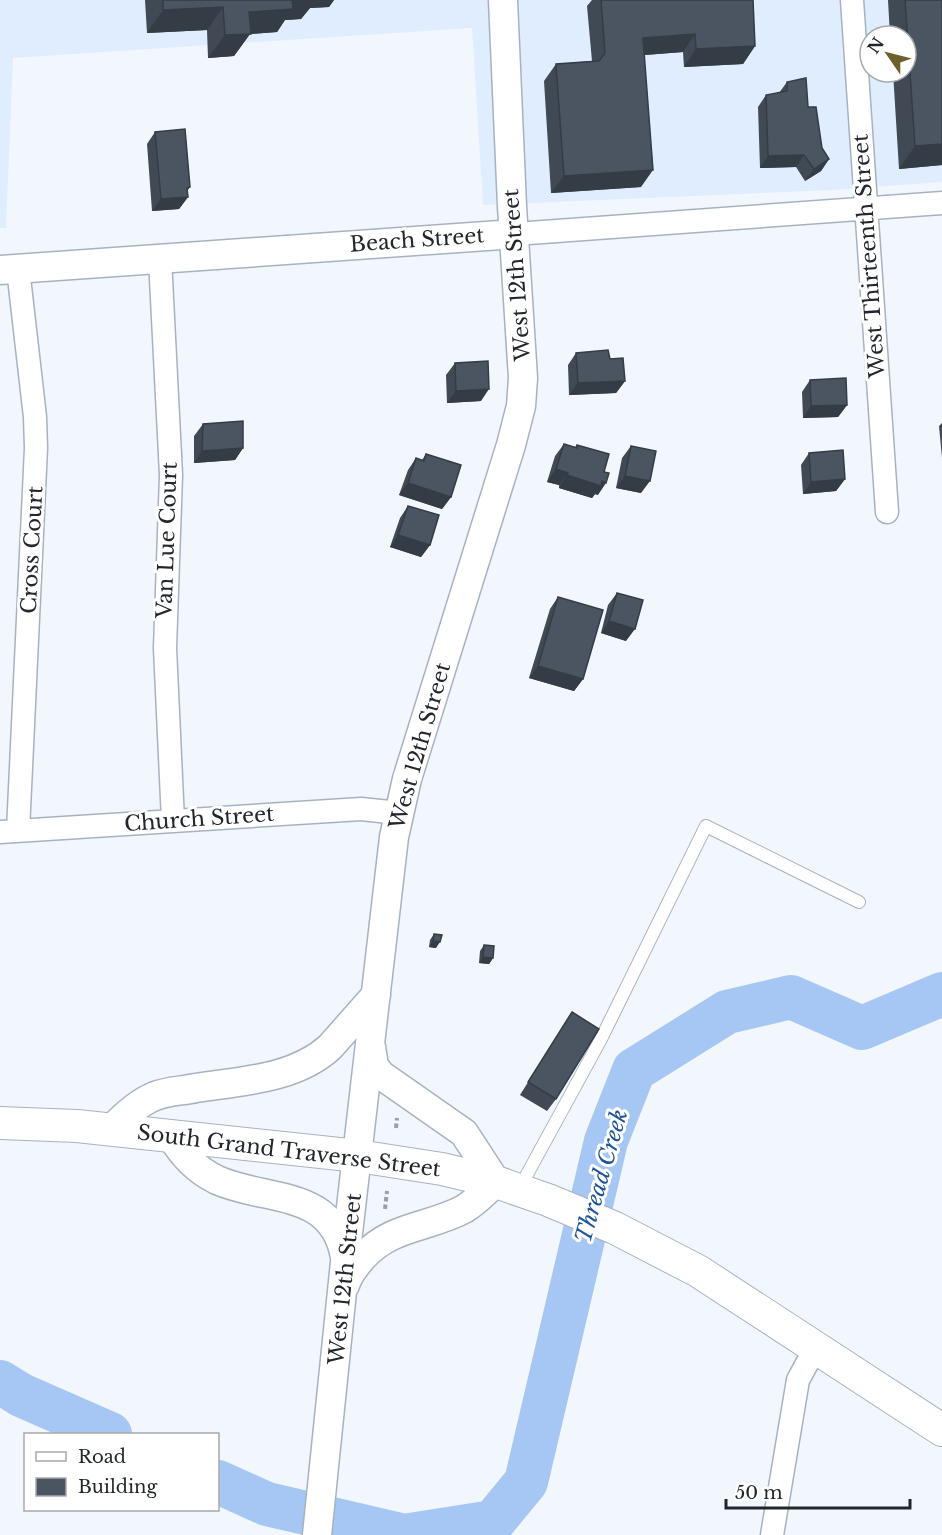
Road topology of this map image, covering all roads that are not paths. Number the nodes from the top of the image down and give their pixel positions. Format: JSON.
{"nodes":[{"id":1,"x":503,"y":0,"type":"edge"},
{"id":2,"x":852,"y":0,"type":"edge"},
{"id":3,"x":942,"y":202,"type":"edge"},
{"id":4,"x":866,"y":207,"type":"junction"},
{"id":5,"x":514,"y":234,"type":"junction"},
{"id":6,"x":160,"y":259,"type":"junction"},
{"id":7,"x":9,"y":270,"type":"edge"},
{"id":8,"x":887,"y":512,"type":"dead end"},
{"id":9,"x":399,"y":813,"type":"junction"},
{"id":10,"x":173,"y":821,"type":"junction"},
{"id":11,"x":9,"y":831,"type":"edge"},
{"id":12,"x":860,"y":902,"type":"dead end"},
{"id":13,"x":376,"y":995,"type":"junction"},
{"id":14,"x":371,"y":1045,"type":"junction"},
{"id":15,"x":0,"y":1123,"type":"edge"},
{"id":16,"x":112,"y":1130,"type":"junction"},
{"id":17,"x":171,"y":1136,"type":"junction"},
{"id":18,"x":358,"y":1156,"type":"junction"},
{"id":19,"x":507,"y":1186,"type":"junction"},
{"id":20,"x":346,"y":1263,"type":"junction"},
{"id":21,"x":343,"y":1291,"type":"junction"},
{"id":22,"x":816,"y":1347,"type":"junction"},
{"id":23,"x":942,"y":1430,"type":"edge"},
{"id":24,"x":317,"y":1535,"type":"edge"},
{"id":25,"x":772,"y":1535,"type":"edge"}],
"edges":[{"from":1,"to":5,"type":"street","name":"West 12th Street"},
{"from":2,"to":4,"type":"street","name":"West Thirteenth Street"},
{"from":3,"to":4,"type":"street","name":"Beach Street"},
{"from":4,"to":5,"type":"street","name":"Beach Street"},
{"from":4,"to":8,"type":"street","name":"West Thirteenth Street"},
{"from":5,"to":6,"type":"street","name":"Beach Street"},
{"from":5,"to":9,"type":"street","name":"West 12th Street"},
{"from":6,"to":7,"type":"street","name":"Beach Street"},
{"from":6,"to":10,"type":"street","name":"Van Lue Court"},
{"from":7,"to":11,"type":"street","name":"Cross Court"},
{"from":9,"to":10,"type":"street","name":"Church Street"},
{"from":9,"to":13,"type":"street","name":"West 12th Street"},
{"from":10,"to":11,"type":"street","name":"Church Street"},
{"from":12,"to":19,"type":"lane"},
{"from":13,"to":14,"type":"street","name":"West 12th Street"},
{"from":13,"to":16,"type":"street"},
{"from":14,"to":18,"type":"street","name":"West 12th Street"},
{"from":14,"to":19,"type":"street"},
{"from":15,"to":16,"type":"main road","name":"South Grand Traverse Street"},
{"from":16,"to":17,"type":"main road","name":"South Grand Traverse Street"},
{"from":17,"to":18,"type":"main road","name":"South Grand Traverse Street"},
{"from":17,"to":20,"type":"street"},
{"from":18,"to":19,"type":"main road","name":"South Grand Traverse Street"},
{"from":18,"to":20,"type":"street","name":"West 12th Street"},
{"from":19,"to":21,"type":"street"},
{"from":19,"to":22,"type":"main road","name":"South Grand Traverse Street"},
{"from":20,"to":21,"type":"street","name":"West 12th Street"},
{"from":21,"to":24,"type":"street","name":"West 12th Street"},
{"from":22,"to":23,"type":"main road","name":"South Grand Traverse Street"},
{"from":22,"to":25,"type":"street"}]}
